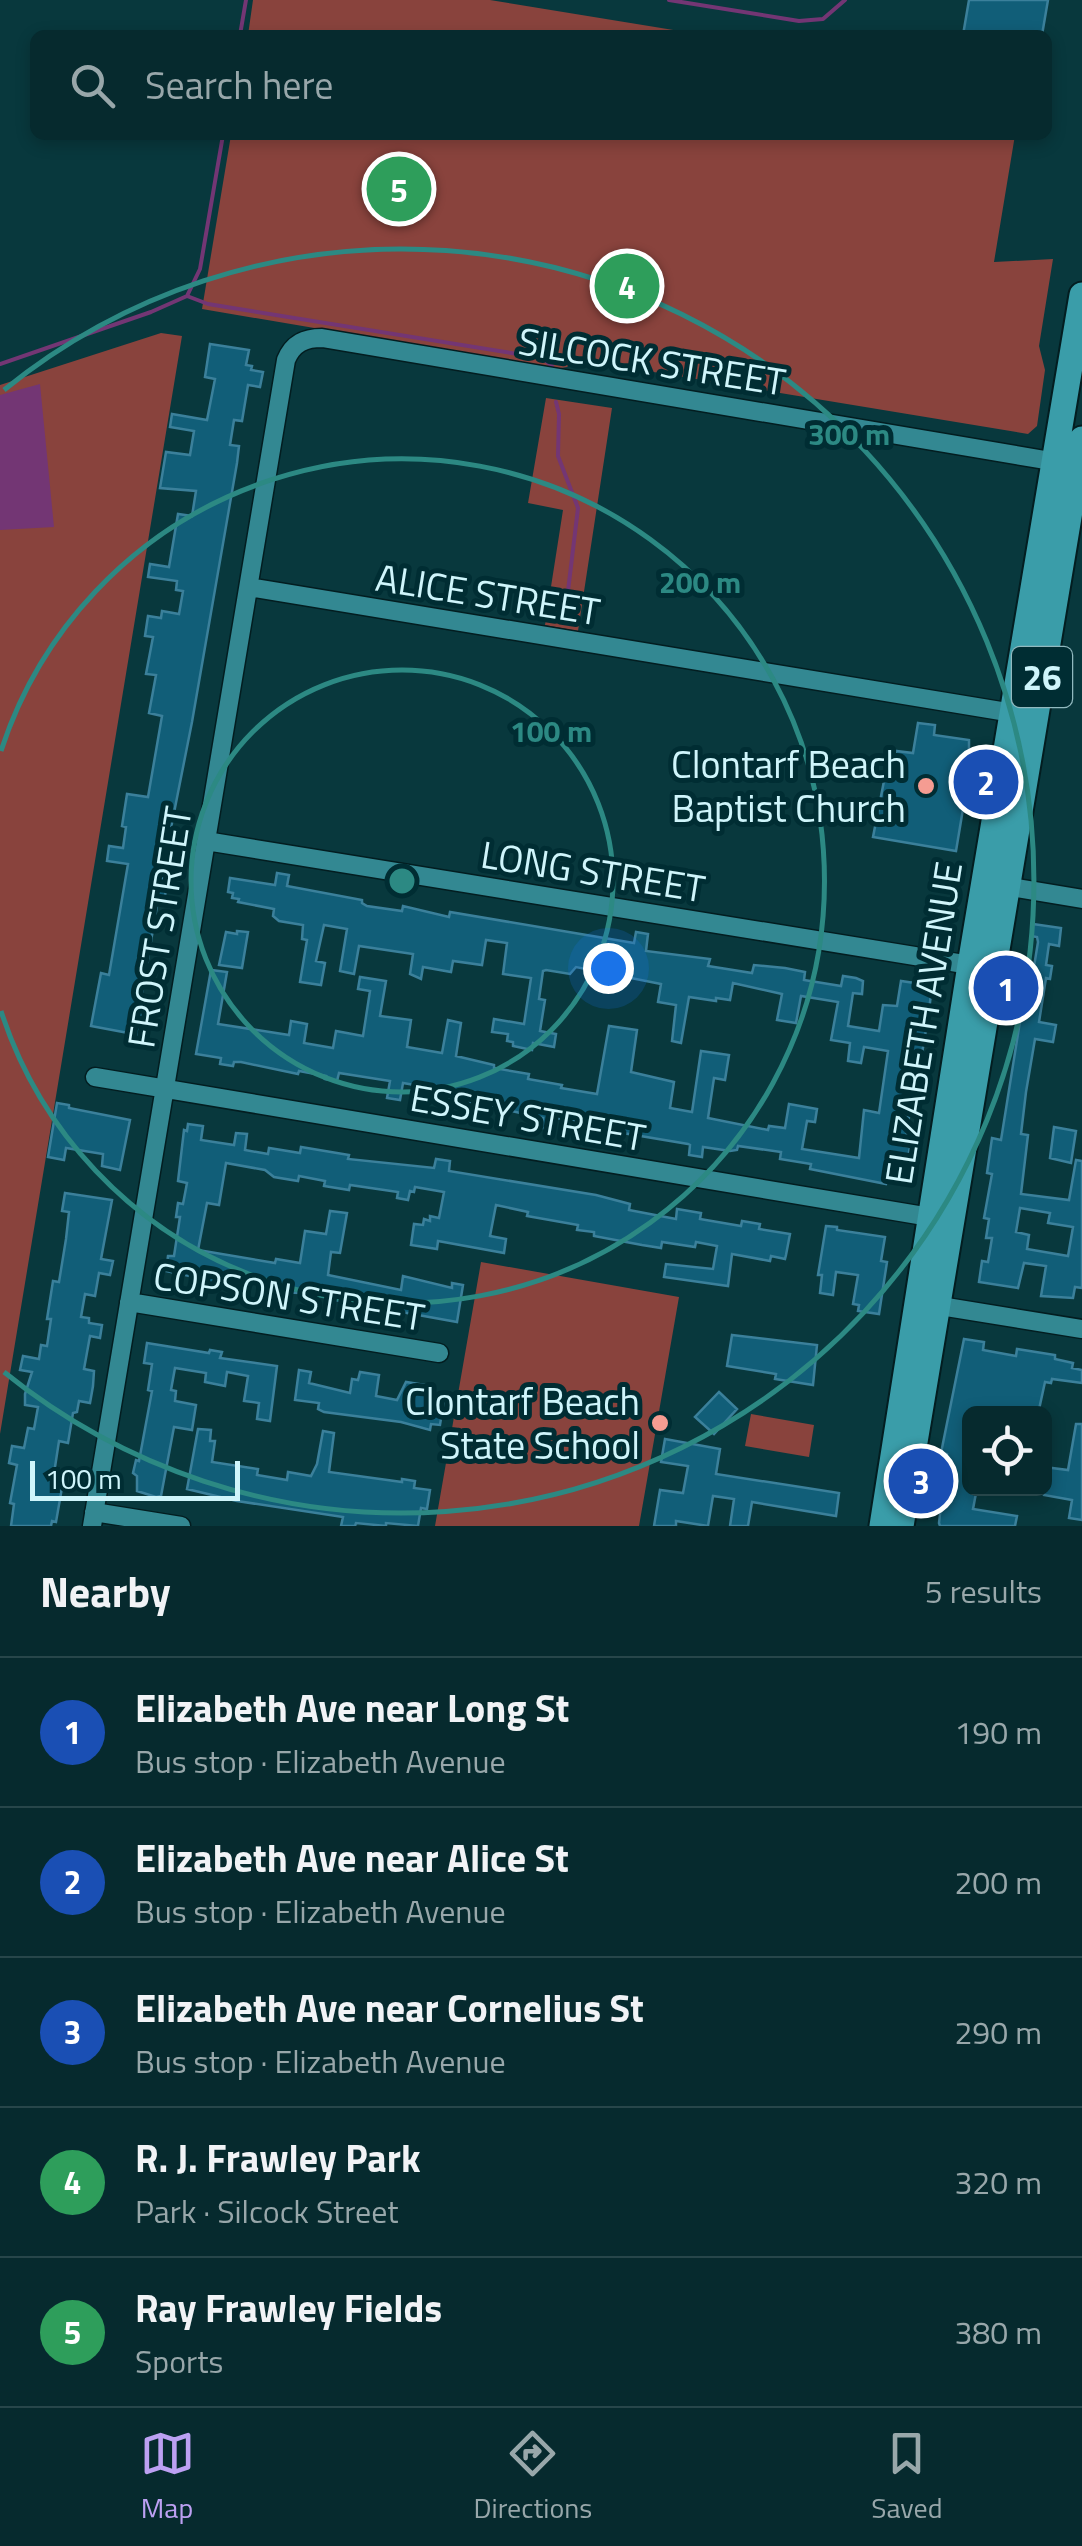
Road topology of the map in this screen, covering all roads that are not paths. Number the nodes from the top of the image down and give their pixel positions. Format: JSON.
{"nodes":[{"id":1,"x":1082,"y":295,"type":"edge"},
{"id":2,"x":298,"y":342,"type":"joint"},
{"id":3,"x":1082,"y":439,"type":"edge"},
{"id":4,"x":1072,"y":465,"type":"edge"},
{"id":5,"x":249,"y":587,"type":"junction"},
{"id":6,"x":1013,"y":713,"type":"junction"},
{"id":7,"x":206,"y":841,"type":"junction"},
{"id":8,"x":995,"y":885,"type":"junction"},
{"id":9,"x":1082,"y":899,"type":"edge"},
{"id":10,"x":970,"y":965,"type":"junction"},
{"id":11,"x":94,"y":1078,"type":"dead end"},
{"id":12,"x":165,"y":1089,"type":"junction"},
{"id":13,"x":941,"y":1219,"type":"junction"},
{"id":14,"x":129,"y":1302,"type":"junction"},
{"id":15,"x":928,"y":1304,"type":"junction"},
{"id":16,"x":1082,"y":1329,"type":"edge"},
{"id":17,"x":439,"y":1353,"type":"dead end"},
{"id":18,"x":93,"y":1519,"type":"edge"},
{"id":19,"x":180,"y":1526,"type":"edge"},
{"id":20,"x":882,"y":1526,"type":"edge"},
{"id":21,"x":901,"y":1526,"type":"edge"}],
"edges":[{"from":1,"to":4,"type":"highway","name":"ELIZABETH AVENUE","number":"26"},
{"from":2,"to":4,"type":"street","name":"SILCOCK STREET"},
{"from":2,"to":5,"type":"street","name":"FROST STREET"},
{"from":3,"to":4,"type":"highway","name":"ELIZABETH AVENUE","number":"26"},
{"from":4,"to":6,"type":"highway","name":"ELIZABETH AVENUE","number":"26"},
{"from":4,"to":8,"type":"highway","name":"ELIZABETH AVENUE","number":"26"},
{"from":5,"to":6,"type":"street","name":"ALICE STREET"},
{"from":5,"to":7,"type":"street","name":"FROST STREET"},
{"from":6,"to":8,"type":"highway","name":"ELIZABETH AVENUE","number":"26"},
{"from":7,"to":10,"type":"street","name":"LONG STREET"},
{"from":7,"to":12,"type":"street","name":"FROST STREET"},
{"from":8,"to":9,"type":"street"},
{"from":8,"to":10,"type":"highway","name":"ELIZABETH AVENUE","number":"26"},
{"from":8,"to":13,"type":"highway","name":"ELIZABETH AVENUE","number":"26"},
{"from":10,"to":13,"type":"highway","name":"ELIZABETH AVENUE","number":"26"},
{"from":11,"to":12,"type":"street","name":"ESSEY STREET"},
{"from":12,"to":13,"type":"street","name":"ESSEY STREET"},
{"from":12,"to":14,"type":"street","name":"FROST STREET"},
{"from":13,"to":15,"type":"highway","name":"ELIZABETH AVENUE","number":"26"},
{"from":14,"to":17,"type":"street","name":"COPSON STREET"},
{"from":14,"to":18,"type":"street","name":"FROST STREET"},
{"from":15,"to":16,"type":"street"},
{"from":15,"to":20,"type":"highway","name":"ELIZABETH AVENUE","number":"26"},
{"from":15,"to":21,"type":"highway","name":"ELIZABETH AVENUE","number":"26"},
{"from":18,"to":19,"type":"street"}]}
